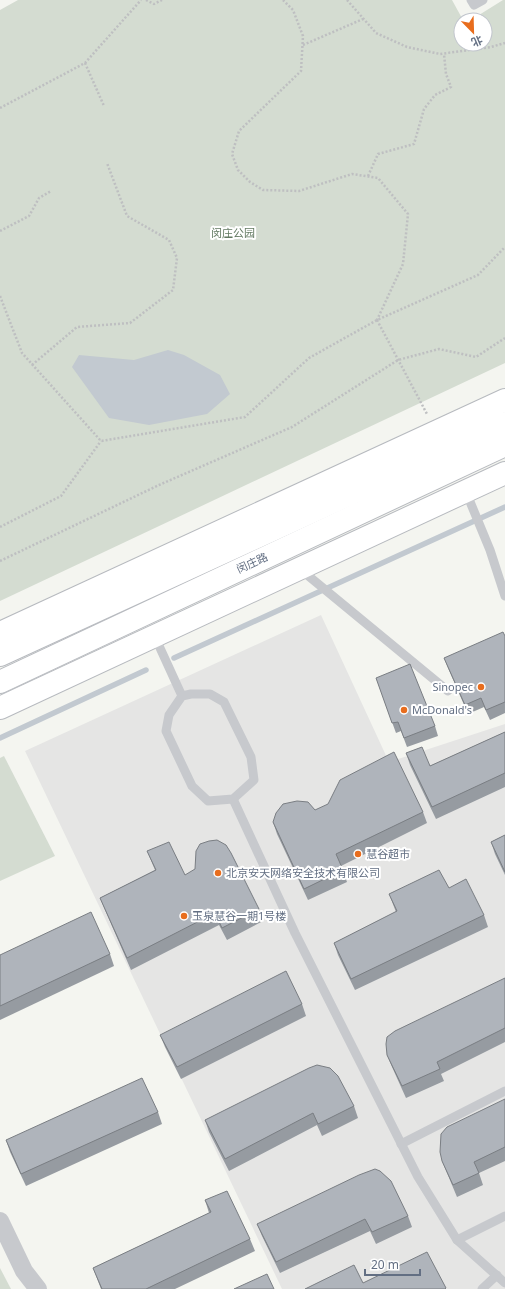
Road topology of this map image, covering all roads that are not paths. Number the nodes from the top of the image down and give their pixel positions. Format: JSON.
{"nodes":[{"id":1,"x":471,"y":0,"type":"edge"},
{"id":2,"x":483,"y":0,"type":"edge"},
{"id":3,"x":505,"y":400,"type":"edge"},
{"id":4,"x":505,"y":423,"type":"edge"},
{"id":5,"x":505,"y":445,"type":"edge"},
{"id":6,"x":446,"y":450,"type":"junction"},
{"id":7,"x":505,"y":473,"type":"edge"},
{"id":8,"x":466,"y":492,"type":"junction"},
{"id":9,"x":300,"y":569,"type":"junction"},
{"id":10,"x":505,"y":596,"type":"edge"},
{"id":11,"x":0,"y":633,"type":"edge"},
{"id":12,"x":155,"y":637,"type":"junction"},
{"id":13,"x":0,"y":655,"type":"edge"},
{"id":14,"x":0,"y":682,"type":"edge"},
{"id":15,"x":448,"y":691,"type":"dead end"},
{"id":16,"x":182,"y":696,"type":"junction"},
{"id":17,"x":0,"y":708,"type":"edge"},
{"id":18,"x":233,"y":799,"type":"junction"},
{"id":19,"x":505,"y":1091,"type":"edge"},
{"id":20,"x":401,"y":1144,"type":"junction"},
{"id":21,"x":505,"y":1216,"type":"edge"},
{"id":22,"x":0,"y":1221,"type":"edge"},
{"id":23,"x":457,"y":1240,"type":"junction"},
{"id":24,"x":497,"y":1276,"type":"junction"},
{"id":25,"x":505,"y":1283,"type":"edge"},
{"id":26,"x":38,"y":1289,"type":"edge"},
{"id":27,"x":482,"y":1289,"type":"edge"}],
"edges":[{"from":1,"to":2,"type":"lane"},
{"from":3,"to":6,"type":"street","name":"闵庄路"},
{"from":4,"to":6,"type":"street","name":"闵庄路"},
{"from":5,"to":6,"type":"street","name":"闵庄路"},
{"from":6,"to":8,"type":"street"},
{"from":6,"to":11,"type":"street","name":"闵庄路"},
{"from":6,"to":13,"type":"street","name":"闵庄路"},
{"from":6,"to":14,"type":"street","name":"闵庄路"},
{"from":7,"to":8,"type":"street"},
{"from":8,"to":9,"type":"street"},
{"from":8,"to":10,"type":"lane"},
{"from":9,"to":12,"type":"street"},
{"from":9,"to":15,"type":"lane"},
{"from":12,"to":16,"type":"lane"},
{"from":12,"to":17,"type":"street"},
{"from":16,"to":18,"type":"lane"},
{"from":16,"to":18,"type":"lane"},
{"from":18,"to":20,"type":"lane"},
{"from":19,"to":20,"type":"lane"},
{"from":20,"to":23,"type":"lane"},
{"from":21,"to":23,"type":"lane"},
{"from":22,"to":26,"type":"street"},
{"from":23,"to":24,"type":"lane"},
{"from":24,"to":25,"type":"lane"},
{"from":24,"to":27,"type":"lane"}]}
